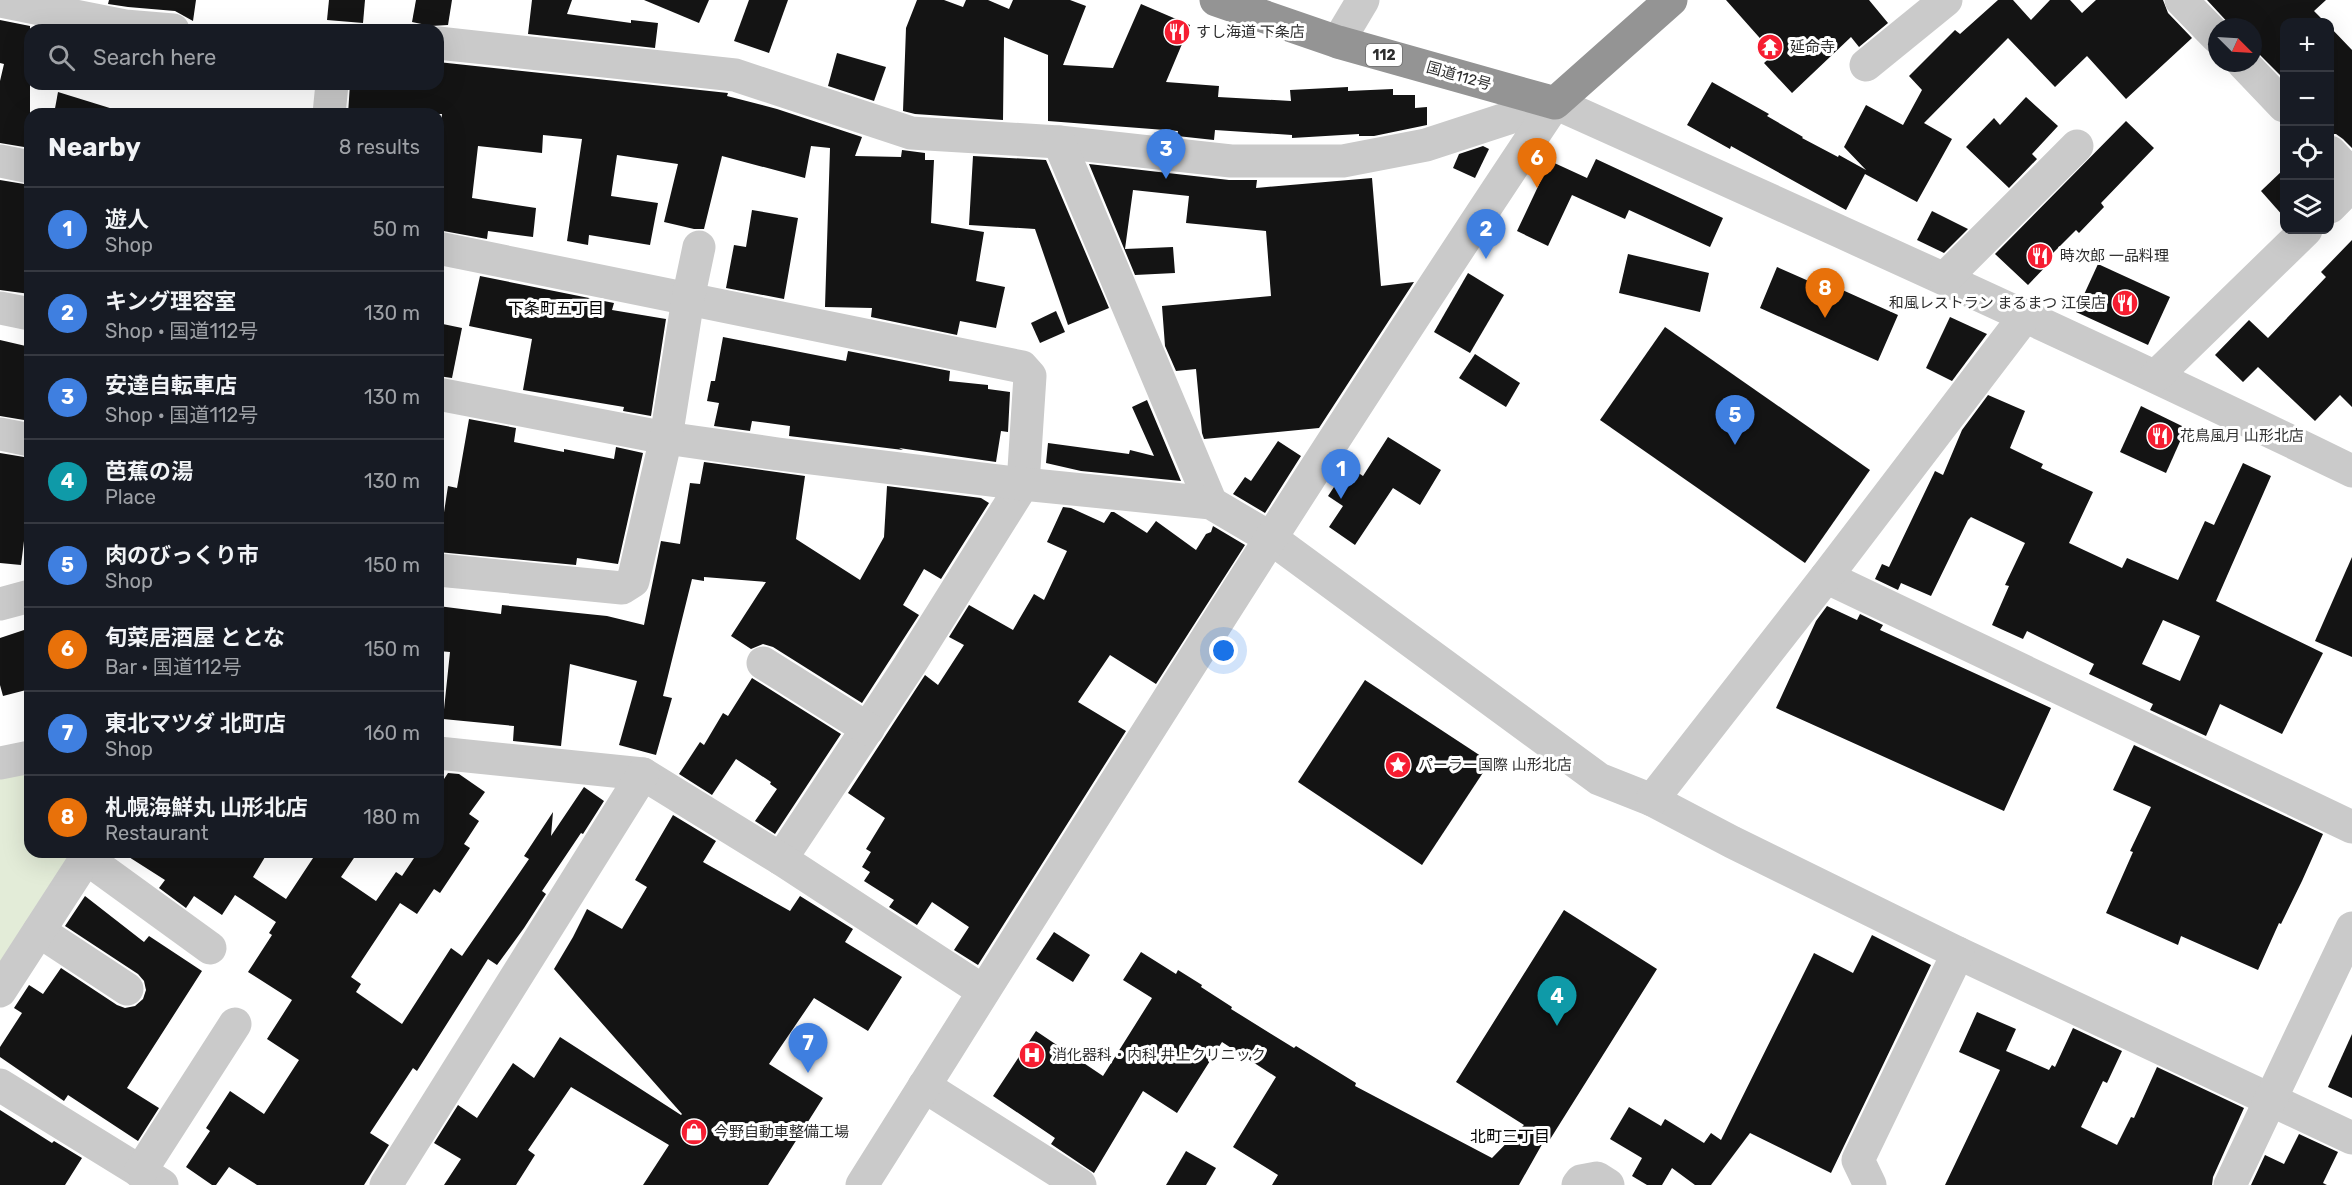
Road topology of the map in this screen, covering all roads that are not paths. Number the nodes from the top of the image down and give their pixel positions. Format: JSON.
{"nodes":[{"id":1,"x":1216,"y":0,"type":"edge"},
{"id":2,"x":1364,"y":0,"type":"edge"},
{"id":3,"x":1671,"y":0,"type":"edge"},
{"id":4,"x":1946,"y":0,"type":"edge"},
{"id":5,"x":2181,"y":0,"type":"edge"},
{"id":6,"x":0,"y":1,"type":"edge"},
{"id":7,"x":115,"y":24,"type":"edge"},
{"id":8,"x":2208,"y":28,"type":"edge"},
{"id":9,"x":1338,"y":42,"type":"junction"},
{"id":10,"x":444,"y":44,"type":"edge"},
{"id":11,"x":1866,"y":65,"type":"dead end"},
{"id":12,"x":2251,"y":72,"type":"edge"},
{"id":13,"x":331,"y":90,"type":"edge"},
{"id":14,"x":2280,"y":102,"type":"edge"},
{"id":15,"x":1555,"y":103,"type":"junction"},
{"id":16,"x":330,"y":108,"type":"edge"},
{"id":17,"x":1059,"y":142,"type":"junction"},
{"id":18,"x":2077,"y":146,"type":"dead end"},
{"id":19,"x":2334,"y":156,"type":"edge"},
{"id":20,"x":0,"y":161,"type":"edge"},
{"id":21,"x":24,"y":166,"type":"edge"},
{"id":22,"x":2352,"y":175,"type":"edge"},
{"id":23,"x":2352,"y":185,"type":"edge"},
{"id":24,"x":2334,"y":203,"type":"edge"},
{"id":25,"x":2302,"y":234,"type":"edge"},
{"id":26,"x":699,"y":247,"type":"dead end"},
{"id":27,"x":444,"y":249,"type":"edge"},
{"id":28,"x":1945,"y":278,"type":"junction"},
{"id":29,"x":688,"y":299,"type":"junction"},
{"id":30,"x":0,"y":308,"type":"edge"},
{"id":31,"x":24,"y":313,"type":"edge"},
{"id":32,"x":2025,"y":316,"type":"junction"},
{"id":33,"x":2156,"y":376,"type":"junction"},
{"id":34,"x":444,"y":395,"type":"edge"},
{"id":35,"x":0,"y":434,"type":"edge"},
{"id":36,"x":666,"y":438,"type":"junction"},
{"id":37,"x":24,"y":439,"type":"edge"},
{"id":38,"x":2352,"y":471,"type":"edge"},
{"id":39,"x":1023,"y":484,"type":"junction"},
{"id":40,"x":1211,"y":503,"type":"junction"},
{"id":41,"x":1272,"y":539,"type":"junction"},
{"id":42,"x":444,"y":571,"type":"edge"},
{"id":43,"x":1826,"y":577,"type":"junction"},
{"id":44,"x":24,"y":598,"type":"edge"},
{"id":45,"x":0,"y":604,"type":"edge"},
{"id":46,"x":763,"y":663,"type":"dead end"},
{"id":47,"x":868,"y":729,"type":"junction"},
{"id":48,"x":444,"y":754,"type":"edge"},
{"id":49,"x":24,"y":758,"type":"edge"},
{"id":50,"x":0,"y":764,"type":"edge"},
{"id":51,"x":643,"y":774,"type":"junction"},
{"id":52,"x":1652,"y":800,"type":"junction"},
{"id":53,"x":2352,"y":827,"type":"edge"},
{"id":54,"x":86,"y":858,"type":"edge"},
{"id":55,"x":92,"y":858,"type":"edge"},
{"id":56,"x":781,"y":859,"type":"junction"},
{"id":57,"x":2352,"y":928,"type":"edge"},
{"id":58,"x":39,"y":931,"type":"junction"},
{"id":59,"x":210,"y":948,"type":"dead end"},
{"id":60,"x":1958,"y":953,"type":"junction"},
{"id":61,"x":127,"y":988,"type":"dead end"},
{"id":62,"x":0,"y":991,"type":"edge"},
{"id":63,"x":983,"y":991,"type":"junction"},
{"id":64,"x":235,"y":1024,"type":"dead end"},
{"id":65,"x":0,"y":1085,"type":"edge"},
{"id":66,"x":924,"y":1086,"type":"junction"},
{"id":67,"x":2271,"y":1099,"type":"junction"},
{"id":68,"x":2352,"y":1138,"type":"edge"},
{"id":69,"x":151,"y":1178,"type":"edge"},
{"id":70,"x":386,"y":1185,"type":"edge"},
{"id":71,"x":862,"y":1185,"type":"edge"},
{"id":72,"x":1080,"y":1185,"type":"edge"},
{"id":73,"x":1578,"y":1185,"type":"edge"},
{"id":74,"x":1608,"y":1185,"type":"edge"},
{"id":75,"x":1870,"y":1185,"type":"edge"},
{"id":76,"x":2230,"y":1185,"type":"edge"}],
"edges":[{"from":1,"to":9,"type":"highway","name":"国道112号","number":"112"},
{"from":2,"to":9,"type":"street"},
{"from":3,"to":15,"type":"highway"},
{"from":4,"to":11,"type":"street"},
{"from":5,"to":8,"type":"street"},
{"from":6,"to":7,"type":"street"},
{"from":9,"to":15,"type":"highway","name":"国道112号","number":"112"},
{"from":10,"to":17,"type":"street"},
{"from":12,"to":14,"type":"street"},
{"from":13,"to":16,"type":"street"},
{"from":15,"to":17,"type":"street"},
{"from":15,"to":28,"type":"street"},
{"from":15,"to":41,"type":"street"},
{"from":17,"to":40,"type":"street"},
{"from":18,"to":28,"type":"street"},
{"from":19,"to":22,"type":"street"},
{"from":20,"to":21,"type":"street"},
{"from":23,"to":24,"type":"street"},
{"from":25,"to":33,"type":"street"},
{"from":26,"to":29,"type":"street"},
{"from":27,"to":29,"type":"street"},
{"from":28,"to":32,"type":"street"},
{"from":29,"to":36,"type":"street"},
{"from":29,"to":39,"type":"street"},
{"from":30,"to":31,"type":"street"},
{"from":32,"to":33,"type":"street"},
{"from":32,"to":43,"type":"street"},
{"from":33,"to":38,"type":"street"},
{"from":34,"to":36,"type":"street"},
{"from":35,"to":37,"type":"street"},
{"from":36,"to":39,"type":"street"},
{"from":36,"to":42,"type":"street"},
{"from":39,"to":40,"type":"street"},
{"from":39,"to":47,"type":"street"},
{"from":40,"to":41,"type":"street"},
{"from":41,"to":52,"type":"street"},
{"from":41,"to":63,"type":"street"},
{"from":43,"to":52,"type":"street"},
{"from":43,"to":53,"type":"street"},
{"from":44,"to":45,"type":"street"},
{"from":46,"to":47,"type":"street"},
{"from":47,"to":56,"type":"street"},
{"from":48,"to":51,"type":"street"},
{"from":49,"to":50,"type":"street"},
{"from":51,"to":56,"type":"street"},
{"from":51,"to":70,"type":"street"},
{"from":52,"to":60,"type":"street"},
{"from":54,"to":58,"type":"street"},
{"from":55,"to":59,"type":"street"},
{"from":56,"to":63,"type":"street"},
{"from":57,"to":67,"type":"street"},
{"from":58,"to":61,"type":"street"},
{"from":58,"to":62,"type":"street"},
{"from":60,"to":67,"type":"street"},
{"from":60,"to":75,"type":"street"},
{"from":63,"to":66,"type":"street"},
{"from":64,"to":69,"type":"street"},
{"from":65,"to":69,"type":"street"},
{"from":66,"to":71,"type":"street"},
{"from":66,"to":72,"type":"street"},
{"from":67,"to":68,"type":"street"},
{"from":67,"to":76,"type":"street"},
{"from":73,"to":74,"type":"street"}]}
